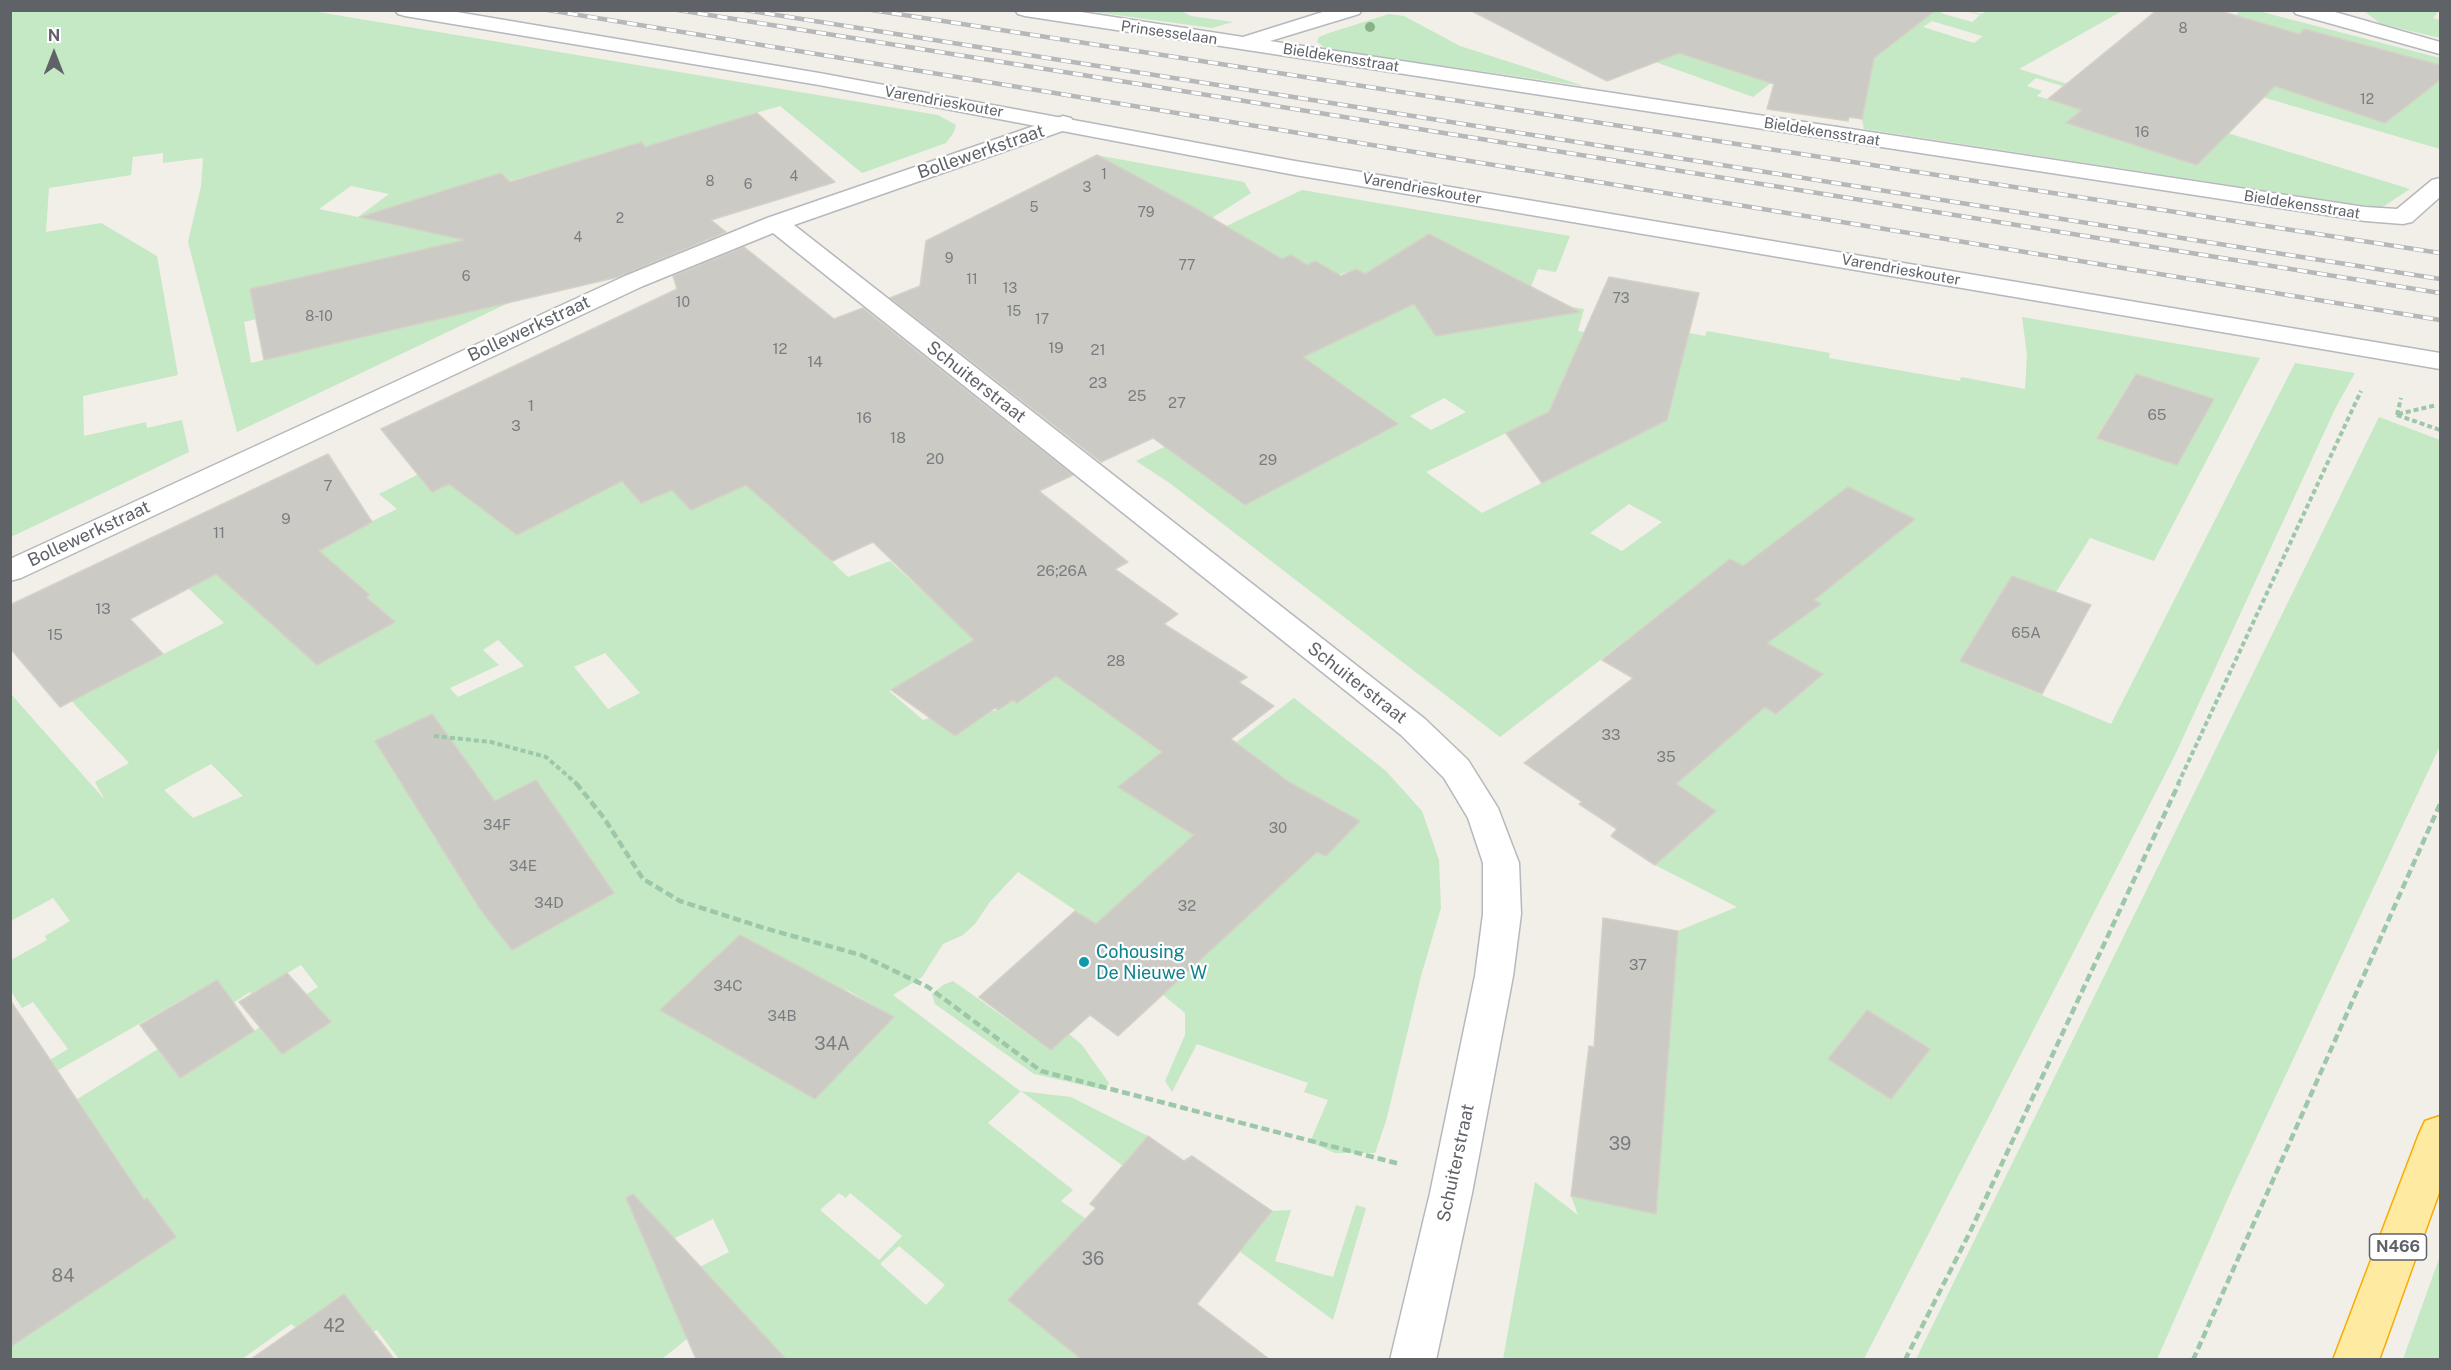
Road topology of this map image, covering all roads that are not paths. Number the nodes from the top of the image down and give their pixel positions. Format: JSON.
{"nodes":[{"id":1,"x":405,"y":10,"type":"edge"},
{"id":2,"x":1025,"y":10,"type":"edge"},
{"id":3,"x":1352,"y":10,"type":"edge"},
{"id":4,"x":2303,"y":10,"type":"edge"},
{"id":5,"x":1241,"y":43,"type":"junction"},
{"id":6,"x":2440,"y":48,"type":"edge"},
{"id":7,"x":1063,"y":123,"type":"junction"},
{"id":8,"x":2440,"y":185,"type":"edge"},
{"id":9,"x":776,"y":223,"type":"junction"},
{"id":10,"x":2440,"y":361,"type":"edge"},
{"id":11,"x":10,"y":571,"type":"edge"},
{"id":12,"x":2440,"y":1134,"type":"edge"},
{"id":13,"x":1413,"y":1359,"type":"edge"},
{"id":14,"x":2356,"y":1359,"type":"edge"}],
"edges":[{"from":1,"to":7,"type":"street","name":"Varendrieskouter"},
{"from":2,"to":5,"type":"street","name":"Prinsesselaan"},
{"from":3,"to":5,"type":"street"},
{"from":4,"to":6,"type":"street"},
{"from":5,"to":8,"type":"street","name":"Bieldekensstraat"},
{"from":7,"to":9,"type":"street","name":"Bollewerkstraat"},
{"from":7,"to":10,"type":"street","name":"Varendrieskouter"},
{"from":9,"to":11,"type":"street","name":"Bollewerkstraat"},
{"from":9,"to":13,"type":"street","name":"Schuiterstraat"},
{"from":12,"to":14,"type":"highway","number":"N466"}]}
